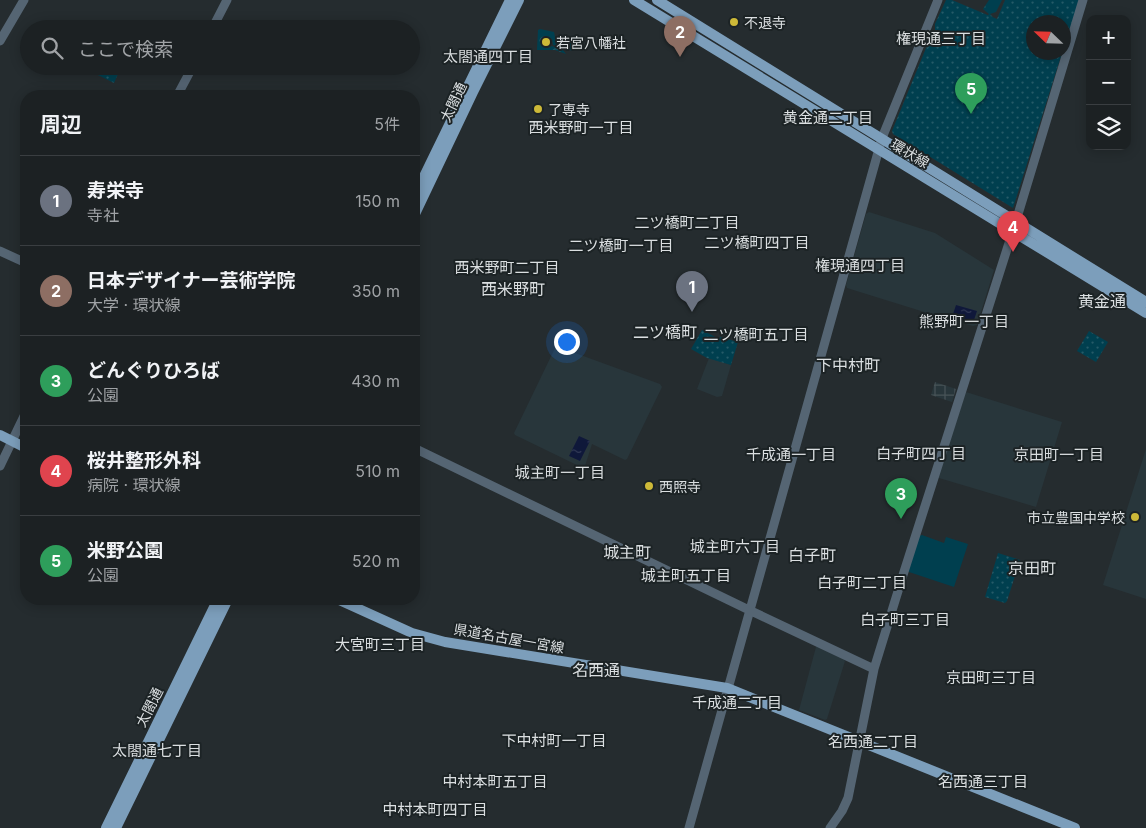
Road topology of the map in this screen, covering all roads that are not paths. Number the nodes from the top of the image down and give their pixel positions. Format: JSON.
{"nodes":[{"id":1,"x":24,"y":0,"type":"edge"},
{"id":2,"x":226,"y":0,"type":"edge"},
{"id":3,"x":510,"y":0,"type":"edge"},
{"id":4,"x":519,"y":0,"type":"edge"},
{"id":5,"x":634,"y":0,"type":"edge"},
{"id":6,"x":657,"y":0,"type":"edge"},
{"id":7,"x":938,"y":0,"type":"edge"},
{"id":8,"x":1083,"y":0,"type":"edge"},
{"id":9,"x":216,"y":20,"type":"edge"},
{"id":10,"x":0,"y":41,"type":"edge"},
{"id":11,"x":188,"y":75,"type":"edge"},
{"id":12,"x":180,"y":90,"type":"edge"},
{"id":13,"x":882,"y":138,"type":"junction"},
{"id":14,"x":878,"y":150,"type":"junction"},
{"id":15,"x":420,"y":184,"type":"edge"},
{"id":16,"x":420,"y":203,"type":"edge"},
{"id":17,"x":1016,"y":221,"type":"junction"},
{"id":18,"x":1011,"y":231,"type":"junction"},
{"id":19,"x":0,"y":251,"type":"edge"},
{"id":20,"x":20,"y":260,"type":"edge"},
{"id":21,"x":1146,"y":302,"type":"edge"},
{"id":22,"x":1146,"y":313,"type":"edge"},
{"id":23,"x":20,"y":424,"type":"edge"},
{"id":24,"x":0,"y":435,"type":"edge"},
{"id":25,"x":12,"y":441,"type":"junction"},
{"id":26,"x":20,"y":445,"type":"edge"},
{"id":27,"x":420,"y":451,"type":"edge"},
{"id":28,"x":0,"y":466,"type":"edge"},
{"id":29,"x":215,"y":605,"type":"edge"},
{"id":30,"x":225,"y":605,"type":"edge"},
{"id":31,"x":351,"y":605,"type":"edge"},
{"id":32,"x":749,"y":610,"type":"junction"},
{"id":33,"x":874,"y":668,"type":"junction"},
{"id":34,"x":726,"y":688,"type":"junction"},
{"id":35,"x":860,"y":741,"type":"junction"},
{"id":36,"x":106,"y":828,"type":"edge"},
{"id":37,"x":116,"y":828,"type":"edge"},
{"id":38,"x":688,"y":828,"type":"edge"},
{"id":39,"x":830,"y":828,"type":"edge"},
{"id":40,"x":1075,"y":828,"type":"edge"}],
"edges":[{"from":1,"to":10,"type":"street"},
{"from":2,"to":9,"type":"street"},
{"from":3,"to":15,"type":"main road","name":"太閤通"},
{"from":4,"to":16,"type":"main road","name":"太閤通"},
{"from":5,"to":14,"type":"main road","name":"環状線"},
{"from":6,"to":13,"type":"main road","name":"環状線"},
{"from":7,"to":13,"type":"street"},
{"from":8,"to":17,"type":"street"},
{"from":11,"to":12,"type":"street"},
{"from":13,"to":14,"type":"street"},
{"from":13,"to":17,"type":"main road","name":"環状線"},
{"from":14,"to":18,"type":"main road","name":"環状線"},
{"from":14,"to":32,"type":"street"},
{"from":17,"to":18,"type":"street"},
{"from":17,"to":21,"type":"main road","name":"環状線"},
{"from":18,"to":22,"type":"main road","name":"環状線"},
{"from":18,"to":33,"type":"street"},
{"from":19,"to":20,"type":"street"},
{"from":23,"to":25,"type":"street"},
{"from":24,"to":25,"type":"main road"},
{"from":25,"to":26,"type":"main road"},
{"from":25,"to":28,"type":"street"},
{"from":27,"to":32,"type":"street"},
{"from":29,"to":36,"type":"main road","name":"太閤通"},
{"from":30,"to":37,"type":"main road","name":"太閤通"},
{"from":31,"to":34,"type":"main road","name":"県道名古屋一宮線"},
{"from":32,"to":33,"type":"street"},
{"from":32,"to":34,"type":"street"},
{"from":33,"to":35,"type":"street"},
{"from":34,"to":35,"type":"main road","name":"県道名古屋一宮線"},
{"from":34,"to":38,"type":"street"},
{"from":35,"to":39,"type":"street"},
{"from":35,"to":40,"type":"main road","name":"県道名古屋一宮線"}]}
